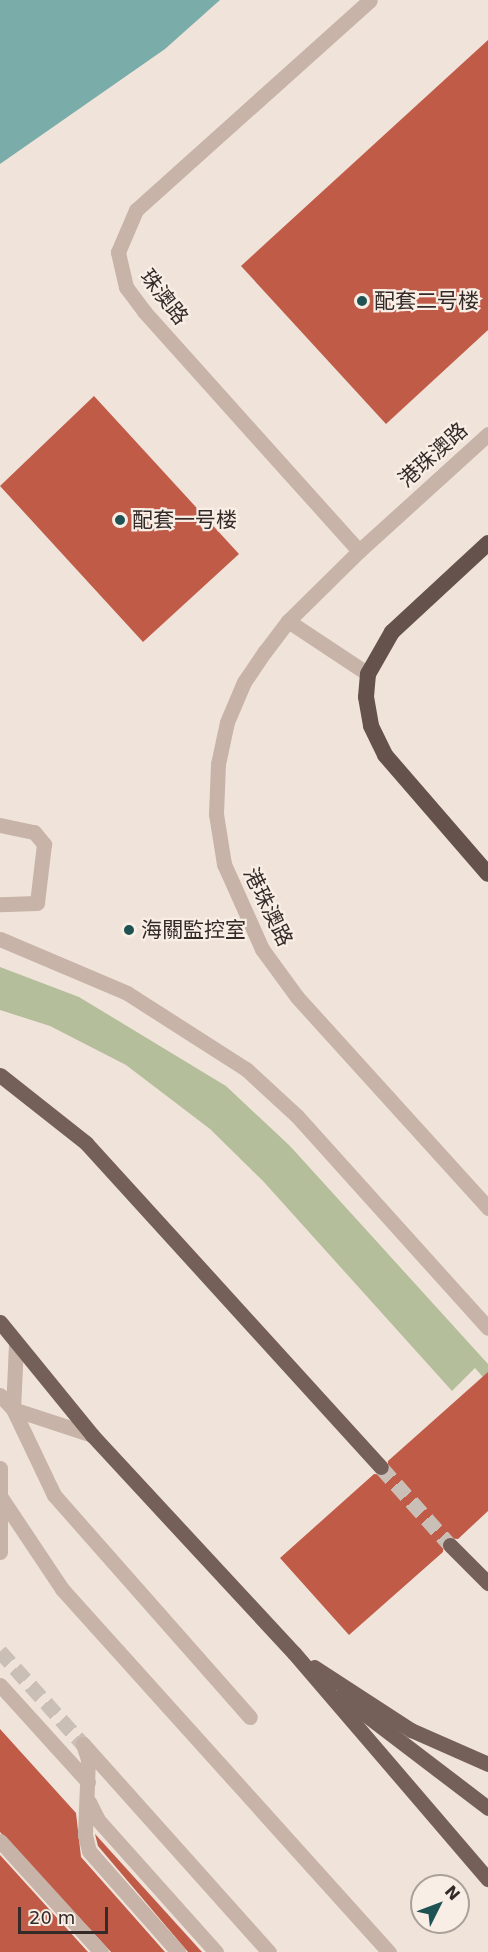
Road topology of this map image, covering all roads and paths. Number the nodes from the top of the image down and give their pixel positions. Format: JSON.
{"nodes":[{"id":1,"x":370,"y":0,"type":"edge"},
{"id":2,"x":488,"y":434,"type":"edge"},
{"id":3,"x":488,"y":543,"type":"edge"},
{"id":4,"x":359,"y":551,"type":"junction"},
{"id":5,"x":288,"y":621,"type":"junction"},
{"id":6,"x":368,"y":674,"type":"junction"},
{"id":7,"x":0,"y":825,"type":"edge"},
{"id":8,"x":488,"y":874,"type":"edge"},
{"id":9,"x":0,"y":903,"type":"edge"},
{"id":10,"x":0,"y":939,"type":"edge"},
{"id":11,"x":0,"y":1075,"type":"edge"},
{"id":12,"x":488,"y":1208,"type":"edge"},
{"id":13,"x":0,"y":1323,"type":"edge"},
{"id":14,"x":488,"y":1328,"type":"edge"},
{"id":15,"x":15,"y":1344,"type":"junction"},
{"id":16,"x":0,"y":1395,"type":"edge"},
{"id":17,"x":12,"y":1409,"type":"junction"},
{"id":18,"x":92,"y":1435,"type":"junction"},
{"id":19,"x":381,"y":1467,"type":"tunnel mouth"},
{"id":20,"x":0,"y":1468,"type":"edge"},
{"id":21,"x":0,"y":1496,"type":"edge"},
{"id":22,"x":450,"y":1545,"type":"tunnel mouth"},
{"id":23,"x":0,"y":1552,"type":"edge"},
{"id":24,"x":488,"y":1583,"type":"edge"},
{"id":25,"x":294,"y":1653,"type":"junction"},
{"id":26,"x":0,"y":1684,"type":"edge"},
{"id":27,"x":250,"y":1717,"type":"dead end"},
{"id":28,"x":488,"y":1764,"type":"edge"},
{"id":29,"x":88,"y":1789,"type":"junction"},
{"id":30,"x":488,"y":1808,"type":"edge"},
{"id":31,"x":0,"y":1841,"type":"edge"},
{"id":32,"x":488,"y":1879,"type":"edge"},
{"id":33,"x":101,"y":1952,"type":"edge"},
{"id":34,"x":178,"y":1952,"type":"edge"},
{"id":35,"x":216,"y":1952,"type":"edge"},
{"id":36,"x":269,"y":1952,"type":"edge"},
{"id":37,"x":389,"y":1952,"type":"edge"}],
"edges":[{"from":1,"to":4,"type":"street","name":"珠澳路"},
{"from":2,"to":4,"type":"street","name":"港珠澳路"},
{"from":3,"to":6,"type":"highway"},
{"from":4,"to":5,"type":"street","name":"港珠澳路"},
{"from":5,"to":6,"type":"street"},
{"from":5,"to":12,"type":"street","name":"港珠澳路"},
{"from":6,"to":8,"type":"highway"},
{"from":7,"to":9,"type":"street"},
{"from":10,"to":14,"type":"street"},
{"from":11,"to":19,"type":"main road"},
{"from":13,"to":15,"type":"main road"},
{"from":15,"to":17,"type":"street"},
{"from":15,"to":18,"type":"main road"},
{"from":16,"to":17,"type":"street"},
{"from":17,"to":18,"type":"street"},
{"from":17,"to":27,"type":"street"},
{"from":18,"to":25,"type":"main road"},
{"from":20,"to":23,"type":"street","bridge":true},
{"from":21,"to":37,"type":"street"},
{"from":22,"to":24,"type":"main road"},
{"from":25,"to":28,"type":"main road"},
{"from":25,"to":30,"type":"main road"},
{"from":25,"to":32,"type":"main road"},
{"from":26,"to":29,"type":"street"},
{"from":29,"to":34,"type":"street"},
{"from":29,"to":35,"type":"street"},
{"from":29,"to":36,"type":"street"},
{"from":31,"to":33,"type":"street"}]}
